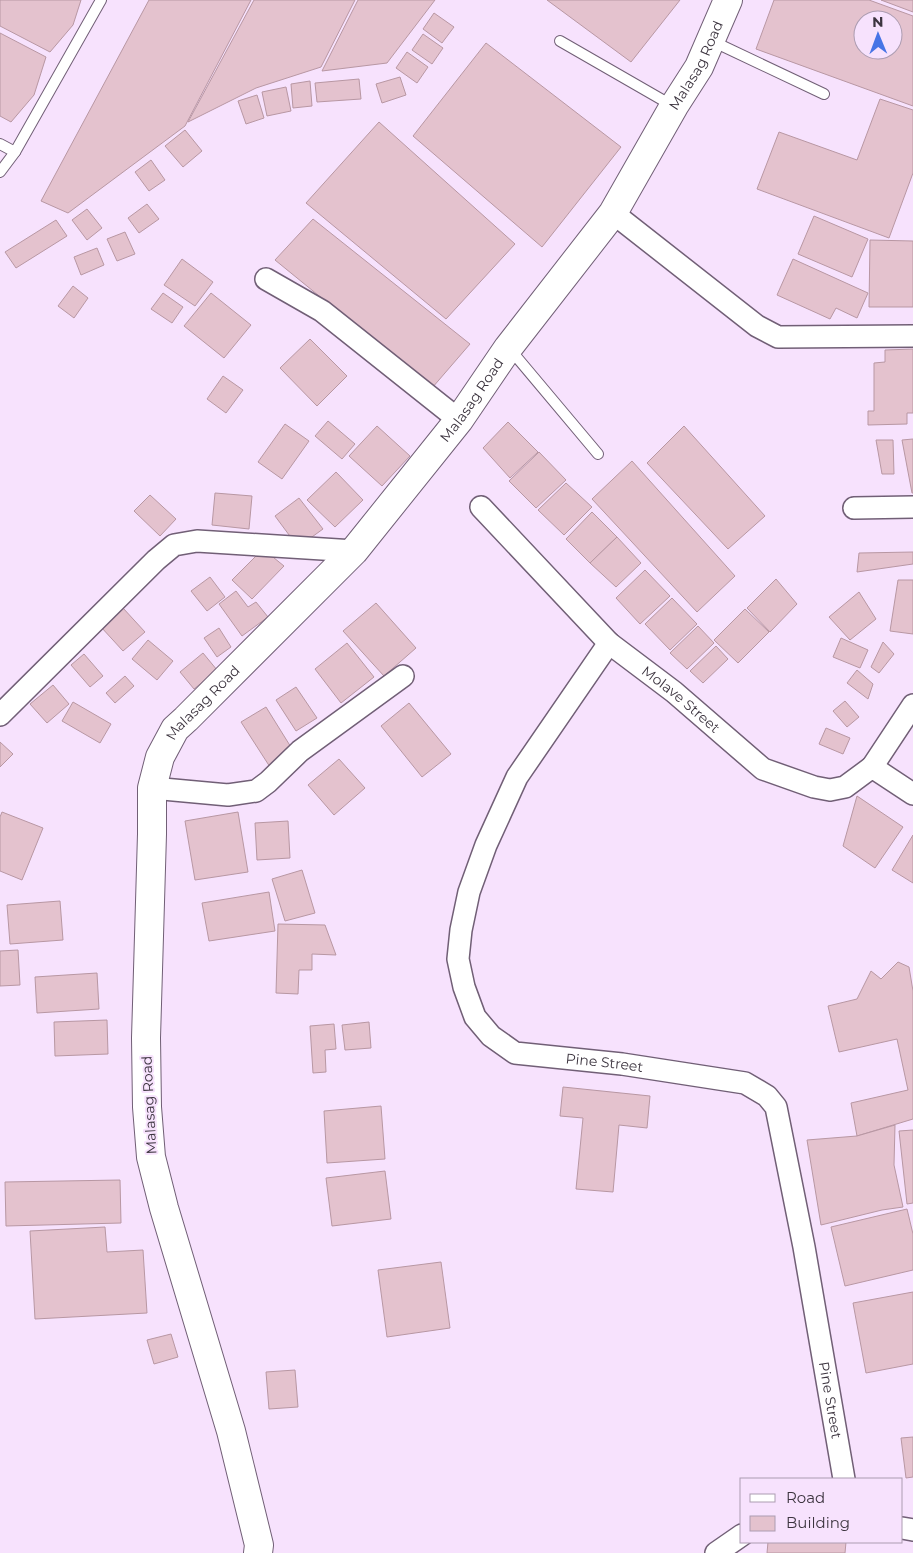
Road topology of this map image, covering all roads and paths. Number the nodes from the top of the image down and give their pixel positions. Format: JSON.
{"nodes":[{"id":1,"x":101,"y":0,"type":"edge"},
{"id":2,"x":728,"y":0,"type":"edge"},
{"id":3,"x":711,"y":40,"type":"junction"},
{"id":4,"x":560,"y":41,"type":"dead end"},
{"id":5,"x":824,"y":94,"type":"dead end"},
{"id":6,"x":674,"y":106,"type":"junction"},
{"id":7,"x":0,"y":144,"type":"edge"},
{"id":8,"x":15,"y":152,"type":"junction"},
{"id":9,"x":0,"y":172,"type":"edge"},
{"id":10,"x":613,"y":213,"type":"junction"},
{"id":11,"x":266,"y":279,"type":"dead end"},
{"id":12,"x":913,"y":336,"type":"edge"},
{"id":13,"x":508,"y":348,"type":"junction"},
{"id":14,"x":459,"y":420,"type":"junction"},
{"id":15,"x":598,"y":454,"type":"dead end"},
{"id":16,"x":482,"y":507,"type":"dead end"},
{"id":17,"x":913,"y":507,"type":"edge"},
{"id":18,"x":854,"y":508,"type":"dead end"},
{"id":19,"x":354,"y":551,"type":"junction"},
{"id":20,"x":608,"y":643,"type":"junction"},
{"id":21,"x":403,"y":676,"type":"dead end"},
{"id":22,"x":913,"y":705,"type":"edge"},
{"id":23,"x":0,"y":715,"type":"edge"},
{"id":24,"x":872,"y":767,"type":"junction"},
{"id":25,"x":152,"y":788,"type":"junction"},
{"id":26,"x":913,"y":794,"type":"edge"},
{"id":27,"x":844,"y":1478,"type":"edge"},
{"id":28,"x":740,"y":1536,"type":"edge"},
{"id":29,"x":258,"y":1553,"type":"edge"},
{"id":30,"x":716,"y":1553,"type":"edge"}],
"edges":[{"from":1,"to":8,"type":"lane"},
{"from":2,"to":3,"type":"street","name":"Malasag Road"},
{"from":3,"to":5,"type":"lane"},
{"from":3,"to":6,"type":"street","name":"Malasag Road"},
{"from":4,"to":6,"type":"lane"},
{"from":6,"to":10,"type":"street","name":"Malasag Road"},
{"from":7,"to":8,"type":"lane"},
{"from":8,"to":9,"type":"lane"},
{"from":10,"to":12,"type":"street"},
{"from":10,"to":13,"type":"street","name":"Malasag Road"},
{"from":11,"to":14,"type":"street"},
{"from":13,"to":14,"type":"street","name":"Malasag Road"},
{"from":13,"to":15,"type":"lane"},
{"from":14,"to":19,"type":"street","name":"Malasag Road"},
{"from":16,"to":20,"type":"street","name":"Molave Street"},
{"from":17,"to":18,"type":"street"},
{"from":19,"to":23,"type":"street"},
{"from":19,"to":25,"type":"street","name":"Malasag Road"},
{"from":20,"to":24,"type":"street","name":"Molave Street"},
{"from":20,"to":27,"type":"street","name":"Pine Street"},
{"from":21,"to":25,"type":"street"},
{"from":22,"to":24,"type":"street","name":"Molave Street"},
{"from":24,"to":26,"type":"street"},
{"from":25,"to":29,"type":"street","name":"Malasag Road"},
{"from":28,"to":30,"type":"street"}]}
